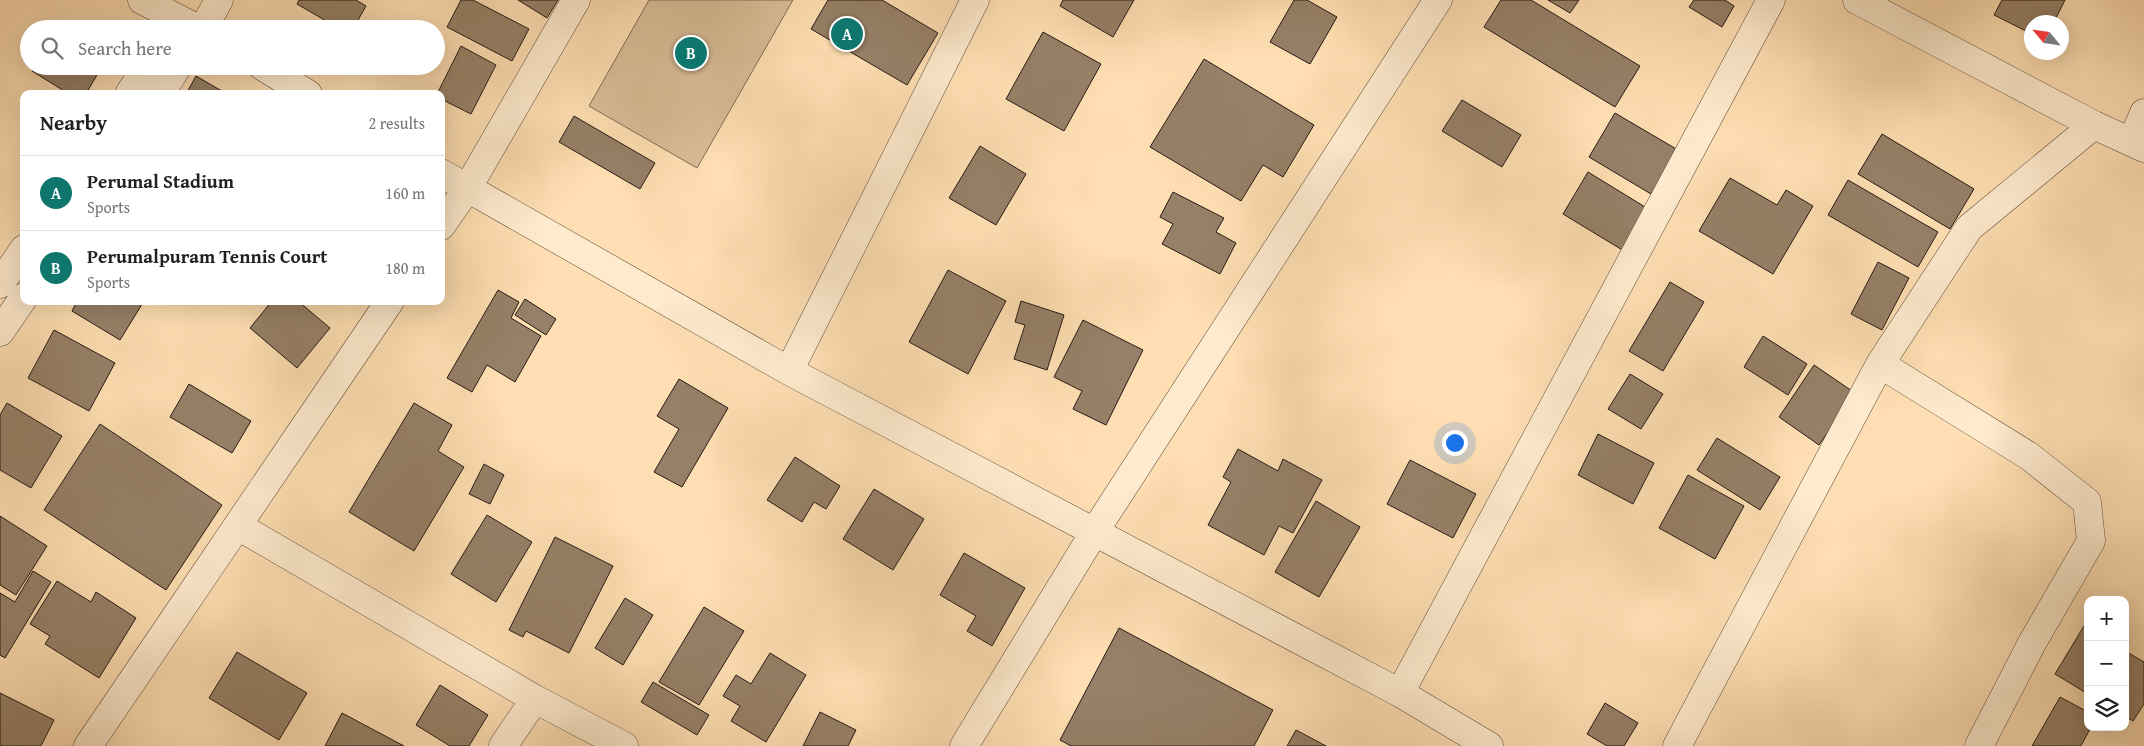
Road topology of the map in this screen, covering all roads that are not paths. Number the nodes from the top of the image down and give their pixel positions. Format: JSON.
{"nodes":[{"id":1,"x":142,"y":0,"type":"edge"},
{"id":2,"x":219,"y":0,"type":"edge"},
{"id":3,"x":576,"y":0,"type":"edge"},
{"id":4,"x":975,"y":0,"type":"edge"},
{"id":5,"x":1438,"y":0,"type":"edge"},
{"id":6,"x":1771,"y":0,"type":"edge"},
{"id":7,"x":1857,"y":0,"type":"edge"},
{"id":8,"x":187,"y":20,"type":"edge"},
{"id":9,"x":190,"y":20,"type":"edge"},
{"id":10,"x":142,"y":75,"type":"edge"},
{"id":11,"x":172,"y":75,"type":"edge"},
{"id":12,"x":277,"y":75,"type":"edge"},
{"id":13,"x":132,"y":90,"type":"edge"},
{"id":14,"x":163,"y":90,"type":"edge"},
{"id":15,"x":301,"y":90,"type":"edge"},
{"id":16,"x":2144,"y":113,"type":"edge"},
{"id":17,"x":2094,"y":125,"type":"junction"},
{"id":18,"x":2138,"y":144,"type":"edge"},
{"id":19,"x":445,"y":175,"type":"edge"},
{"id":20,"x":467,"y":189,"type":"junction"},
{"id":21,"x":445,"y":220,"type":"edge"},
{"id":22,"x":20,"y":255,"type":"edge"},
{"id":23,"x":0,"y":284,"type":"edge"},
{"id":24,"x":20,"y":303,"type":"edge"},
{"id":25,"x":387,"y":305,"type":"edge"},
{"id":26,"x":0,"y":332,"type":"edge"},
{"id":27,"x":1880,"y":364,"type":"junction"},
{"id":28,"x":789,"y":371,"type":"junction"},
{"id":29,"x":238,"y":526,"type":"junction"},
{"id":30,"x":1095,"y":531,"type":"junction"},
{"id":31,"x":1400,"y":693,"type":"junction"},
{"id":32,"x":535,"y":699,"type":"junction"},
{"id":33,"x":88,"y":746,"type":"edge"},
{"id":34,"x":503,"y":746,"type":"edge"},
{"id":35,"x":624,"y":746,"type":"edge"},
{"id":36,"x":964,"y":746,"type":"edge"},
{"id":37,"x":1489,"y":746,"type":"edge"},
{"id":38,"x":1677,"y":746,"type":"edge"},
{"id":39,"x":1979,"y":746,"type":"edge"}],
"edges":[{"from":1,"to":8,"type":"street"},
{"from":2,"to":9,"type":"street"},
{"from":3,"to":20,"type":"street"},
{"from":4,"to":28,"type":"street"},
{"from":5,"to":30,"type":"street"},
{"from":6,"to":31,"type":"street"},
{"from":7,"to":17,"type":"street"},
{"from":10,"to":13,"type":"street"},
{"from":11,"to":14,"type":"street"},
{"from":12,"to":15,"type":"street"},
{"from":16,"to":18,"type":"street"},
{"from":17,"to":18,"type":"street"},
{"from":17,"to":27,"type":"street"},
{"from":19,"to":20,"type":"street"},
{"from":20,"to":21,"type":"street"},
{"from":20,"to":28,"type":"street"},
{"from":22,"to":23,"type":"street"},
{"from":24,"to":26,"type":"street"},
{"from":25,"to":29,"type":"street"},
{"from":27,"to":38,"type":"street"},
{"from":27,"to":39,"type":"street"},
{"from":28,"to":30,"type":"street"},
{"from":29,"to":32,"type":"street"},
{"from":29,"to":33,"type":"street"},
{"from":30,"to":31,"type":"street"},
{"from":30,"to":36,"type":"street"},
{"from":31,"to":37,"type":"street"},
{"from":32,"to":34,"type":"street"},
{"from":32,"to":35,"type":"street"}]}
